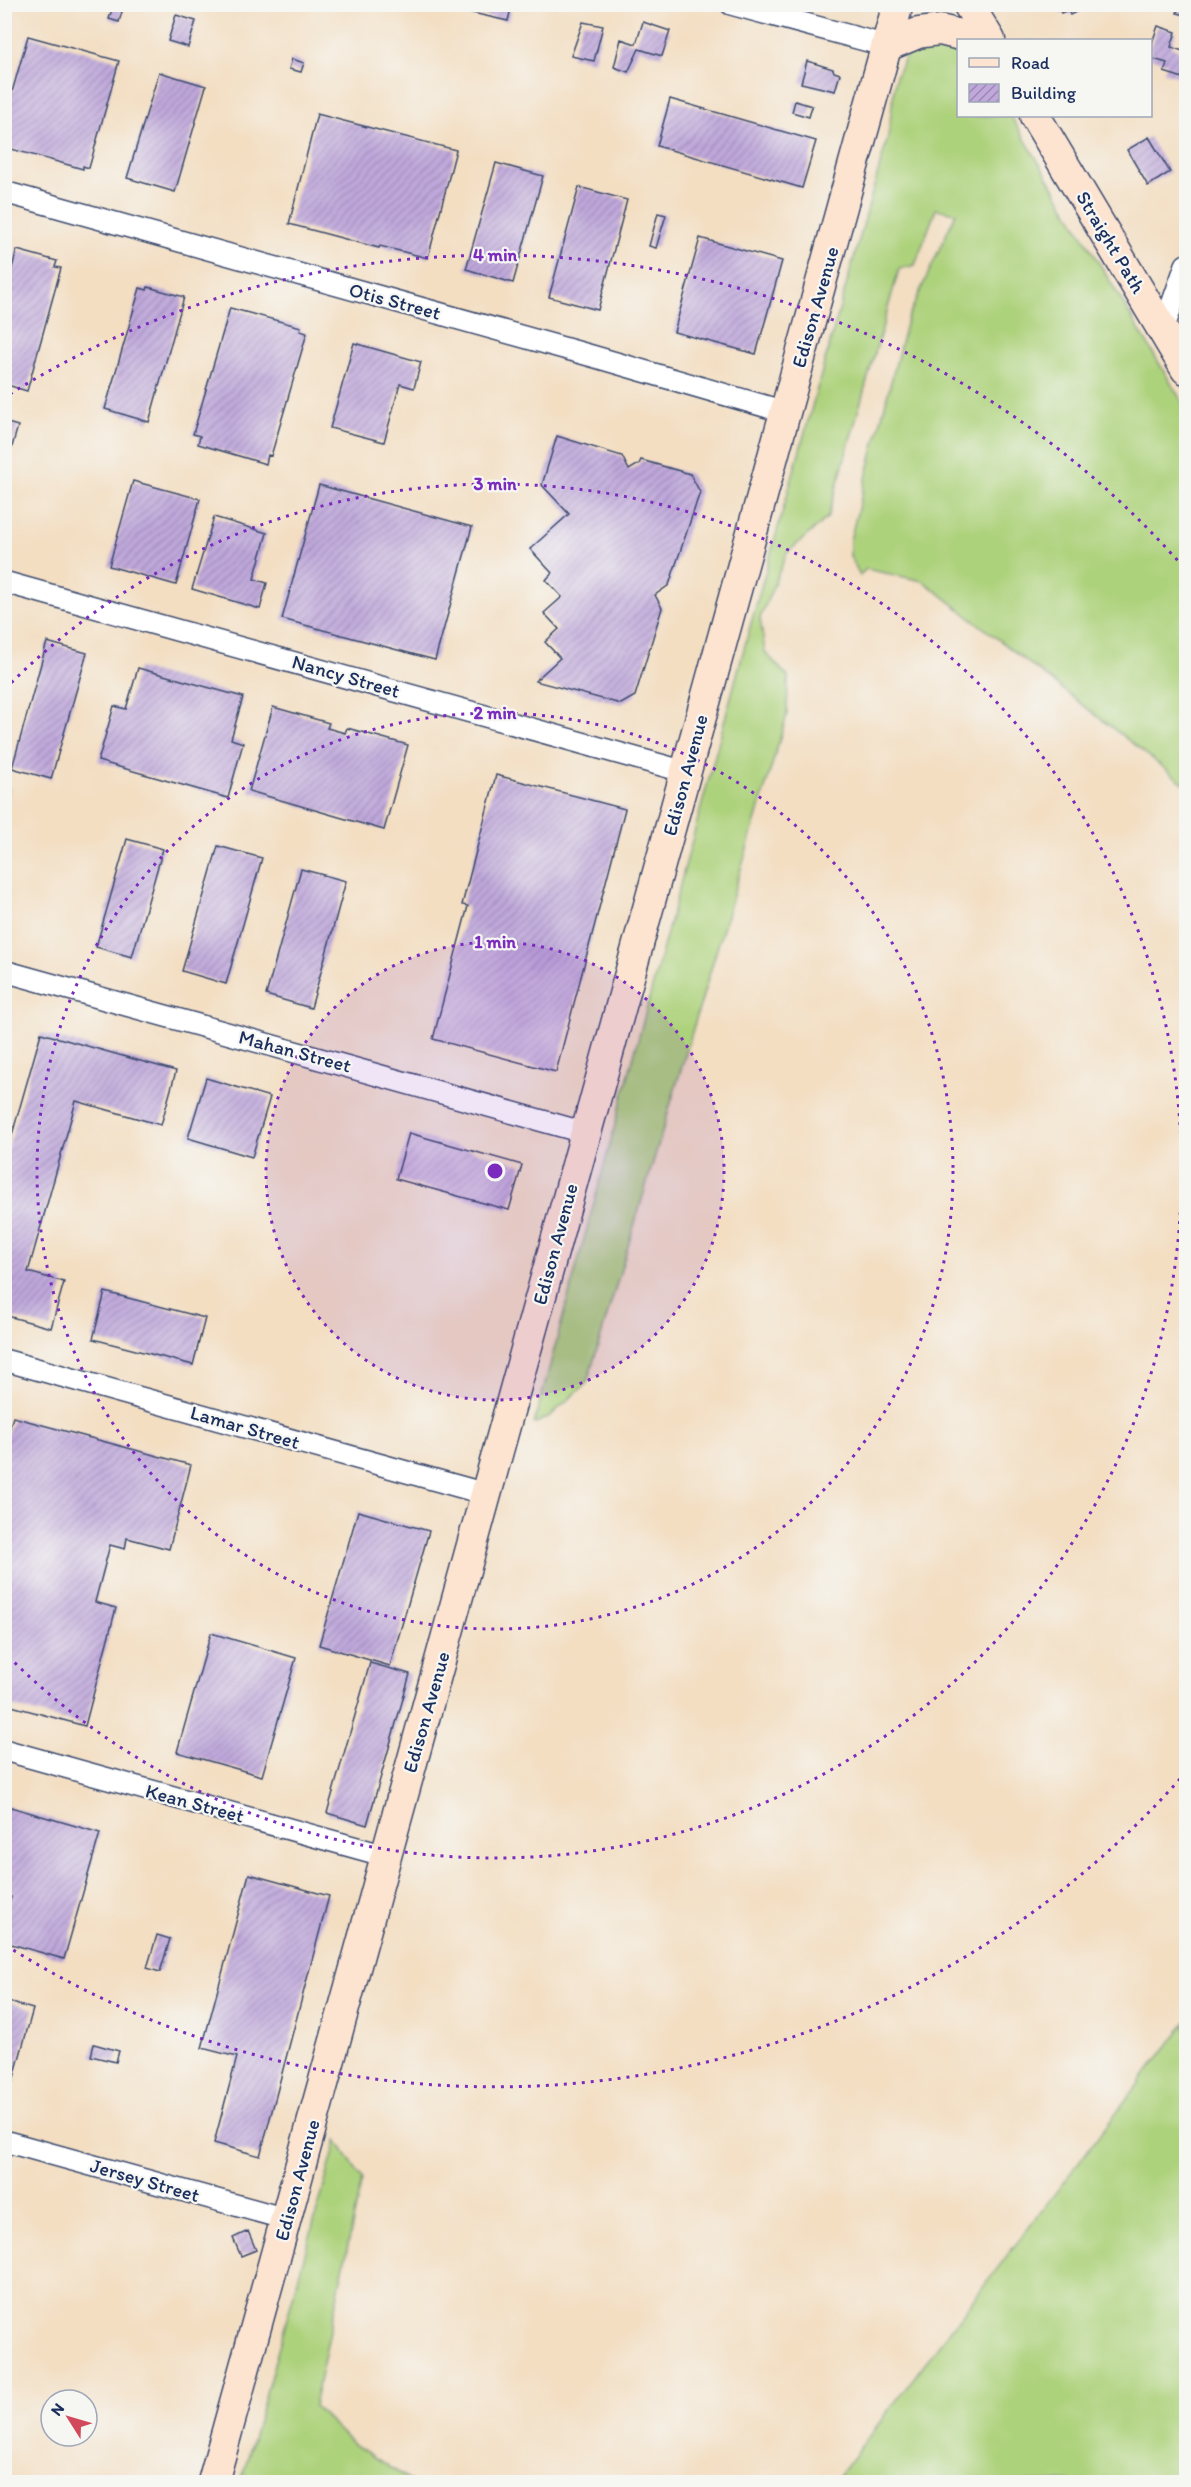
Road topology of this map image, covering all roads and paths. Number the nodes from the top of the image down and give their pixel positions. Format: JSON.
{"nodes":[{"id":1,"x":731,"y":4,"type":"edge"},
{"id":2,"x":898,"y":4,"type":"edge"},
{"id":3,"x":968,"y":4,"type":"edge"},
{"id":4,"x":976,"y":39,"type":"edge"},
{"id":5,"x":989,"y":39,"type":"edge"},
{"id":6,"x":887,"y":46,"type":"junction"},
{"id":7,"x":1036,"y":117,"type":"edge"},
{"id":8,"x":4,"y":192,"type":"edge"},
{"id":9,"x":1186,"y":265,"type":"edge"},
{"id":10,"x":1163,"y":330,"type":"junction"},
{"id":11,"x":1186,"y":369,"type":"edge"},
{"id":12,"x":785,"y":412,"type":"junction"},
{"id":13,"x":4,"y":582,"type":"edge"},
{"id":14,"x":686,"y":772,"type":"junction"},
{"id":15,"x":4,"y":971,"type":"edge"},
{"id":16,"x":586,"y":1133,"type":"junction"},
{"id":17,"x":4,"y":1360,"type":"edge"},
{"id":18,"x":486,"y":1494,"type":"junction"},
{"id":19,"x":4,"y":1750,"type":"edge"},
{"id":20,"x":386,"y":1856,"type":"junction"},
{"id":21,"x":4,"y":2141,"type":"edge"},
{"id":22,"x":286,"y":2220,"type":"junction"},
{"id":23,"x":213,"y":2482,"type":"edge"}],
"edges":[{"from":1,"to":6,"type":"street"},
{"from":2,"to":6,"type":"street","name":"Edison Avenue"},
{"from":3,"to":5,"type":"street"},
{"from":4,"to":6,"type":"street"},
{"from":6,"to":12,"type":"street","name":"Edison Avenue"},
{"from":7,"to":10,"type":"street","name":"Straight Path"},
{"from":8,"to":12,"type":"street","name":"Otis Street"},
{"from":9,"to":10,"type":"street"},
{"from":10,"to":11,"type":"street","name":"Straight Path"},
{"from":12,"to":14,"type":"street","name":"Edison Avenue"},
{"from":13,"to":14,"type":"street","name":"Nancy Street"},
{"from":14,"to":16,"type":"street","name":"Edison Avenue"},
{"from":15,"to":16,"type":"street","name":"Mahan Street"},
{"from":16,"to":18,"type":"street","name":"Edison Avenue"},
{"from":17,"to":18,"type":"street","name":"Lamar Street"},
{"from":18,"to":20,"type":"street","name":"Edison Avenue"},
{"from":19,"to":20,"type":"street","name":"Kean Street"},
{"from":20,"to":22,"type":"street","name":"Edison Avenue"},
{"from":21,"to":22,"type":"street","name":"Jersey Street"},
{"from":22,"to":23,"type":"street","name":"Edison Avenue"}]}
